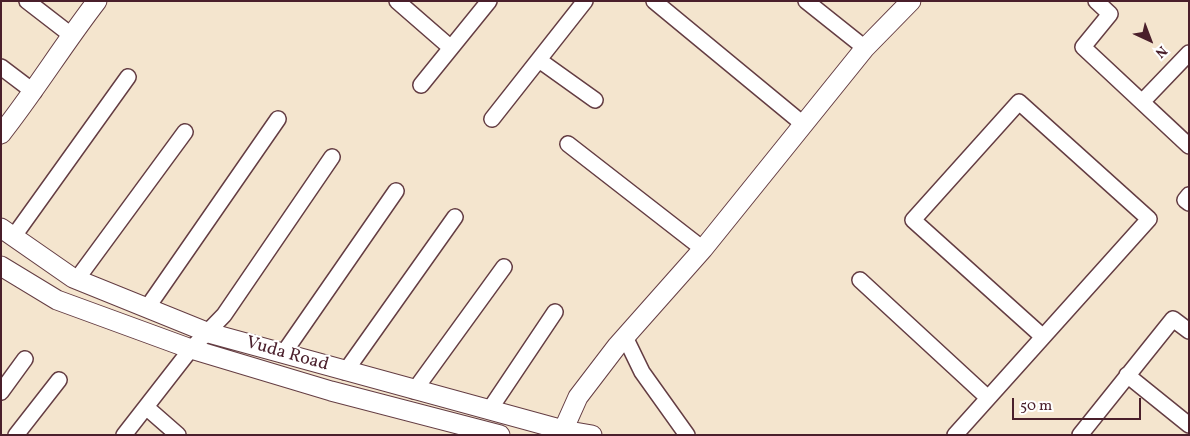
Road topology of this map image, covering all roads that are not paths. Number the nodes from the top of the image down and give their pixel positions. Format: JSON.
{"nodes":[{"id":1,"x":27,"y":1,"type":"edge"},
{"id":2,"x":97,"y":1,"type":"edge"},
{"id":3,"x":397,"y":1,"type":"edge"},
{"id":4,"x":489,"y":1,"type":"edge"},
{"id":5,"x":586,"y":1,"type":"edge"},
{"id":6,"x":654,"y":1,"type":"edge"},
{"id":7,"x":806,"y":1,"type":"edge"},
{"id":8,"x":911,"y":1,"type":"edge"},
{"id":9,"x":1096,"y":1,"type":"edge"},
{"id":10,"x":71,"y":35,"type":"junction"},
{"id":11,"x":451,"y":48,"type":"junction"},
{"id":12,"x":865,"y":48,"type":"junction"},
{"id":13,"x":1189,"y":53,"type":"edge"},
{"id":14,"x":539,"y":60,"type":"junction"},
{"id":15,"x":1,"y":67,"type":"edge"},
{"id":16,"x":128,"y":78,"type":"dead end"},
{"id":17,"x":421,"y":85,"type":"dead end"},
{"id":18,"x":34,"y":92,"type":"junction"},
{"id":19,"x":595,"y":100,"type":"dead end"},
{"id":20,"x":1142,"y":102,"type":"junction"},
{"id":21,"x":278,"y":119,"type":"dead end"},
{"id":22,"x":492,"y":119,"type":"dead end"},
{"id":23,"x":803,"y":124,"type":"junction"},
{"id":24,"x":2,"y":132,"type":"edge"},
{"id":25,"x":185,"y":132,"type":"dead end"},
{"id":26,"x":568,"y":144,"type":"dead end"},
{"id":27,"x":1189,"y":146,"type":"edge"},
{"id":28,"x":332,"y":157,"type":"dead end"},
{"id":29,"x":396,"y":191,"type":"dead end"},
{"id":30,"x":1189,"y":194,"type":"edge"},
{"id":31,"x":1189,"y":203,"type":"edge"},
{"id":32,"x":454,"y":217,"type":"dead end"},
{"id":33,"x":8,"y":232,"type":"edge"},
{"id":34,"x":703,"y":249,"type":"junction"},
{"id":35,"x":1,"y":266,"type":"edge"},
{"id":36,"x":504,"y":267,"type":"dead end"},
{"id":37,"x":77,"y":279,"type":"junction"},
{"id":38,"x":860,"y":280,"type":"dead end"},
{"id":39,"x":147,"y":308,"type":"junction"},
{"id":40,"x":555,"y":312,"type":"dead end"},
{"id":41,"x":631,"y":331,"type":"junction"},
{"id":42,"x":1189,"y":332,"type":"edge"},
{"id":43,"x":209,"y":333,"type":"junction"},
{"id":44,"x":1042,"y":336,"type":"junction"},
{"id":45,"x":190,"y":349,"type":"junction"},
{"id":46,"x":283,"y":354,"type":"junction"},
{"id":47,"x":25,"y":359,"type":"dead end"},
{"id":48,"x":345,"y":372,"type":"junction"},
{"id":49,"x":1127,"y":375,"type":"junction"},
{"id":50,"x":58,"y":380,"type":"dead end"},
{"id":51,"x":414,"y":391,"type":"junction"},
{"id":52,"x":1,"y":392,"type":"edge"},
{"id":53,"x":988,"y":398,"type":"junction"},
{"id":54,"x":146,"y":407,"type":"junction"},
{"id":55,"x":490,"y":410,"type":"junction"},
{"id":56,"x":1189,"y":425,"type":"edge"},
{"id":57,"x":562,"y":432,"type":"edge"},
{"id":58,"x":1081,"y":434,"type":"edge"},
{"id":59,"x":16,"y":435,"type":"edge"},
{"id":60,"x":124,"y":435,"type":"edge"},
{"id":61,"x":178,"y":435,"type":"edge"},
{"id":62,"x":500,"y":435,"type":"edge"},
{"id":63,"x":592,"y":435,"type":"edge"},
{"id":64,"x":688,"y":435,"type":"edge"},
{"id":65,"x":955,"y":435,"type":"edge"}],
"edges":[{"from":1,"to":10,"type":"street"},
{"from":2,"to":10,"type":"street"},
{"from":3,"to":11,"type":"street"},
{"from":4,"to":11,"type":"street"},
{"from":5,"to":14,"type":"street"},
{"from":6,"to":23,"type":"street"},
{"from":7,"to":12,"type":"street"},
{"from":8,"to":12,"type":"street"},
{"from":9,"to":20,"type":"street"},
{"from":10,"to":18,"type":"street"},
{"from":11,"to":17,"type":"street"},
{"from":12,"to":23,"type":"street"},
{"from":13,"to":20,"type":"street"},
{"from":14,"to":19,"type":"street"},
{"from":14,"to":22,"type":"street"},
{"from":15,"to":18,"type":"street"},
{"from":16,"to":33,"type":"street"},
{"from":18,"to":24,"type":"street"},
{"from":20,"to":27,"type":"street"},
{"from":21,"to":39,"type":"street"},
{"from":23,"to":34,"type":"street"},
{"from":25,"to":37,"type":"street"},
{"from":26,"to":34,"type":"street"},
{"from":28,"to":43,"type":"street"},
{"from":29,"to":46,"type":"street"},
{"from":30,"to":31,"type":"street"},
{"from":32,"to":48,"type":"street"},
{"from":33,"to":37,"type":"street","name":"Vuda Road"},
{"from":34,"to":41,"type":"street"},
{"from":35,"to":45,"type":"street","name":"Vuda Road"},
{"from":36,"to":51,"type":"street"},
{"from":37,"to":39,"type":"street","name":"Vuda Road"},
{"from":38,"to":53,"type":"street"},
{"from":39,"to":43,"type":"street","name":"Vuda Road"},
{"from":40,"to":55,"type":"street"},
{"from":41,"to":57,"type":"street"},
{"from":41,"to":64,"type":"street"},
{"from":42,"to":49,"type":"street"},
{"from":43,"to":45,"type":"street"},
{"from":43,"to":46,"type":"street","name":"Vuda Road"},
{"from":44,"to":44,"type":"street"},
{"from":44,"to":53,"type":"street"},
{"from":45,"to":54,"type":"street"},
{"from":45,"to":62,"type":"street","name":"Vuda Road"},
{"from":46,"to":48,"type":"street","name":"Vuda Road"},
{"from":47,"to":52,"type":"street"},
{"from":48,"to":51,"type":"street","name":"Vuda Road"},
{"from":49,"to":56,"type":"street"},
{"from":49,"to":58,"type":"street"},
{"from":50,"to":59,"type":"street"},
{"from":51,"to":55,"type":"street","name":"Vuda Road"},
{"from":53,"to":65,"type":"street"},
{"from":54,"to":60,"type":"street"},
{"from":54,"to":61,"type":"street"},
{"from":55,"to":57,"type":"street","name":"Vuda Road"},
{"from":57,"to":63,"type":"street","name":"Vuda Road"}]}
